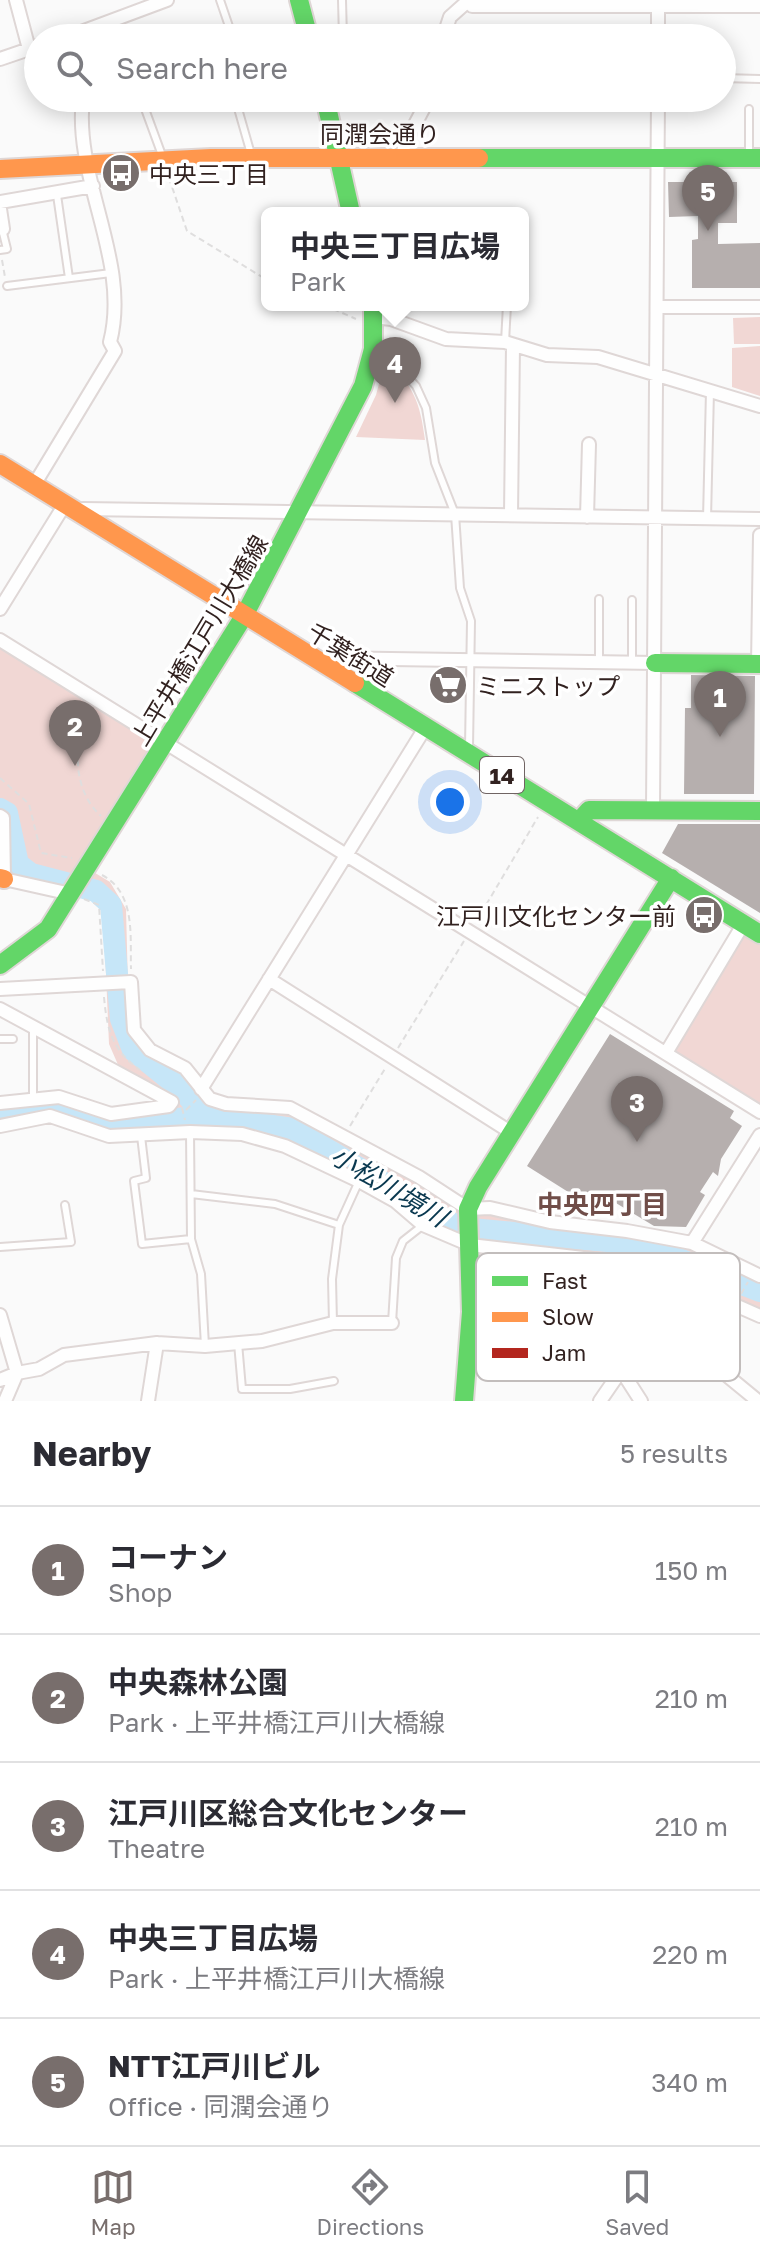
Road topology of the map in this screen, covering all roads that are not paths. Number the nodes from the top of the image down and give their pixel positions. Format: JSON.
{"nodes":[{"id":1,"x":16,"y":0,"type":"edge"},
{"id":2,"x":167,"y":0,"type":"edge"},
{"id":3,"x":220,"y":0,"type":"edge"},
{"id":4,"x":299,"y":0,"type":"edge"},
{"id":5,"x":342,"y":0,"type":"edge"},
{"id":6,"x":468,"y":1,"type":"edge"},
{"id":7,"x":658,"y":3,"type":"edge"},
{"id":8,"x":760,"y":6,"type":"edge"},
{"id":9,"x":24,"y":24,"type":"edge"},
{"id":10,"x":106,"y":24,"type":"edge"},
{"id":11,"x":228,"y":24,"type":"edge"},
{"id":12,"x":305,"y":24,"type":"edge"},
{"id":13,"x":343,"y":24,"type":"edge"},
{"id":14,"x":448,"y":24,"type":"edge"},
{"id":15,"x":658,"y":24,"type":"edge"},
{"id":16,"x":24,"y":51,"type":"edge"},
{"id":17,"x":0,"y":59,"type":"edge"},
{"id":18,"x":736,"y":78,"type":"edge"},
{"id":19,"x":760,"y":79,"type":"edge"},
{"id":20,"x":749,"y":109,"type":"dead end"},
{"id":21,"x":81,"y":112,"type":"edge"},
{"id":22,"x":147,"y":112,"type":"edge"},
{"id":23,"x":239,"y":112,"type":"edge"},
{"id":24,"x":332,"y":112,"type":"edge"},
{"id":25,"x":422,"y":112,"type":"edge"},
{"id":26,"x":658,"y":112,"type":"edge"},
{"id":27,"x":252,"y":157,"type":"junction"},
{"id":28,"x":337,"y":157,"type":"junction"},
{"id":29,"x":403,"y":157,"type":"junction"},
{"id":30,"x":658,"y":158,"type":"junction"},
{"id":31,"x":755,"y":158,"type":"edge"},
{"id":32,"x":164,"y":159,"type":"junction"},
{"id":33,"x":87,"y":164,"type":"junction"},
{"id":34,"x":0,"y":169,"type":"edge"},
{"id":35,"x":93,"y":186,"type":"junction"},
{"id":36,"x":57,"y":195,"type":"junction"},
{"id":37,"x":0,"y":202,"type":"edge"},
{"id":38,"x":350,"y":207,"type":"edge"},
{"id":39,"x":0,"y":209,"type":"edge"},
{"id":40,"x":2,"y":229,"type":"edge"},
{"id":41,"x":0,"y":250,"type":"edge"},
{"id":42,"x":111,"y":273,"type":"junction"},
{"id":43,"x":69,"y":278,"type":"junction"},
{"id":44,"x":7,"y":286,"type":"road end"},
{"id":45,"x":657,"y":307,"type":"junction"},
{"id":46,"x":760,"y":307,"type":"edge"},
{"id":47,"x":373,"y":311,"type":"edge"},
{"id":48,"x":507,"y":311,"type":"edge"},
{"id":49,"x":509,"y":343,"type":"junction"},
{"id":50,"x":373,"y":349,"type":"junction"},
{"id":51,"x":657,"y":375,"type":"junction"},
{"id":52,"x":710,"y":391,"type":"junction"},
{"id":53,"x":760,"y":406,"type":"edge"},
{"id":54,"x":589,"y":444,"type":"dead end"},
{"id":55,"x":0,"y":464,"type":"edge"},
{"id":56,"x":34,"y":485,"type":"junction"},
{"id":57,"x":70,"y":506,"type":"junction"},
{"id":58,"x":301,"y":513,"type":"junction"},
{"id":59,"x":455,"y":514,"type":"junction"},
{"id":60,"x":511,"y":514,"type":"junction"},
{"id":61,"x":587,"y":517,"type":"junction"},
{"id":62,"x":655,"y":518,"type":"junction"},
{"id":63,"x":707,"y":519,"type":"junction"},
{"id":64,"x":760,"y":519,"type":"edge"},
{"id":65,"x":760,"y":535,"type":"edge"},
{"id":66,"x":599,"y":599,"type":"dead end"},
{"id":67,"x":632,"y":600,"type":"dead end"},
{"id":68,"x":0,"y":609,"type":"edge"},
{"id":69,"x":244,"y":616,"type":"junction"},
{"id":70,"x":0,"y":640,"type":"edge"},
{"id":71,"x":311,"y":658,"type":"junction"},
{"id":72,"x":473,"y":660,"type":"junction"},
{"id":73,"x":599,"y":662,"type":"junction"},
{"id":74,"x":632,"y":663,"type":"junction"},
{"id":75,"x":655,"y":663,"type":"junction"},
{"id":76,"x":759,"y":664,"type":"edge"},
{"id":77,"x":425,"y":728,"type":"junction"},
{"id":78,"x":166,"y":743,"type":"junction"},
{"id":79,"x":470,"y":755,"type":"junction"},
{"id":80,"x":653,"y":810,"type":"junction"},
{"id":81,"x":760,"y":811,"type":"edge"},
{"id":82,"x":0,"y":816,"type":"edge"},
{"id":83,"x":579,"y":821,"type":"junction"},
{"id":84,"x":346,"y":856,"type":"junction"},
{"id":85,"x":2,"y":878,"type":"edge"},
{"id":86,"x":671,"y":878,"type":"junction"},
{"id":87,"x":78,"y":884,"type":"junction"},
{"id":88,"x":744,"y":923,"type":"junction"},
{"id":89,"x":760,"y":934,"type":"edge"},
{"id":90,"x":0,"y":965,"type":"edge"},
{"id":91,"x":269,"y":979,"type":"junction"},
{"id":92,"x":0,"y":989,"type":"edge"},
{"id":93,"x":591,"y":1006,"type":"junction"},
{"id":94,"x":0,"y":1009,"type":"edge"},
{"id":95,"x":33,"y":1029,"type":"junction"},
{"id":96,"x":0,"y":1039,"type":"edge"},
{"id":97,"x":13,"y":1039,"type":"dead end"},
{"id":98,"x":666,"y":1053,"type":"junction"},
{"id":99,"x":201,"y":1089,"type":"junction"},
{"id":100,"x":33,"y":1098,"type":"junction"},
{"id":101,"x":760,"y":1112,"type":"edge"},
{"id":102,"x":5,"y":1114,"type":"edge"},
{"id":103,"x":190,"y":1132,"type":"junction"},
{"id":104,"x":512,"y":1133,"type":"junction"},
{"id":105,"x":141,"y":1134,"type":"junction"},
{"id":106,"x":760,"y":1135,"type":"edge"},
{"id":107,"x":359,"y":1181,"type":"junction"},
{"id":108,"x":191,"y":1194,"type":"junction"},
{"id":109,"x":65,"y":1205,"type":"dead end"},
{"id":110,"x":339,"y":1225,"type":"junction"},
{"id":111,"x":423,"y":1225,"type":"junction"},
{"id":112,"x":469,"y":1227,"type":"junction"},
{"id":113,"x":191,"y":1239,"type":"junction"},
{"id":114,"x":692,"y":1243,"type":"junction"},
{"id":115,"x":0,"y":1247,"type":"edge"},
{"id":116,"x":580,"y":1253,"type":"edge"},
{"id":117,"x":711,"y":1253,"type":"edge"},
{"id":118,"x":740,"y":1307,"type":"edge"},
{"id":119,"x":0,"y":1315,"type":"edge"},
{"id":120,"x":760,"y":1316,"type":"edge"},
{"id":121,"x":333,"y":1323,"type":"junction"},
{"id":122,"x":392,"y":1323,"type":"joint"},
{"id":123,"x":157,"y":1343,"type":"junction"},
{"id":124,"x":238,"y":1343,"type":"junction"},
{"id":125,"x":205,"y":1346,"type":"junction"},
{"id":126,"x":17,"y":1373,"type":"junction"},
{"id":127,"x":0,"y":1380,"type":"edge"},
{"id":128,"x":334,"y":1381,"type":"dead end"},
{"id":129,"x":614,"y":1381,"type":"edge"},
{"id":130,"x":628,"y":1381,"type":"edge"},
{"id":131,"x":735,"y":1381,"type":"edge"},
{"id":132,"x":758,"y":1400,"type":"edge"},
{"id":133,"x":5,"y":1401,"type":"edge"},
{"id":134,"x":148,"y":1401,"type":"edge"},
{"id":135,"x":464,"y":1401,"type":"edge"},
{"id":136,"x":600,"y":1401,"type":"edge"},
{"id":137,"x":641,"y":1401,"type":"edge"}],
"edges":[{"from":1,"to":9,"type":"street"},
{"from":2,"to":10,"type":"street"},
{"from":3,"to":11,"type":"lane"},
{"from":4,"to":12,"type":"main road"},
{"from":5,"to":13,"type":"lane"},
{"from":6,"to":7,"type":"street"},
{"from":6,"to":14,"type":"street"},
{"from":7,"to":8,"type":"street"},
{"from":7,"to":15,"type":"street"},
{"from":16,"to":17,"type":"street"},
{"from":18,"to":19,"type":"lane"},
{"from":20,"to":31,"type":"lane"},
{"from":21,"to":33,"type":"street"},
{"from":22,"to":32,"type":"lane"},
{"from":23,"to":27,"type":"lane"},
{"from":24,"to":28,"type":"main road"},
{"from":25,"to":29,"type":"street"},
{"from":26,"to":30,"type":"street"},
{"from":27,"to":28,"type":"main road","name":"同潤会通り"},
{"from":27,"to":32,"type":"main road","name":"同潤会通り"},
{"from":28,"to":29,"type":"main road","name":"同潤会通り"},
{"from":28,"to":38,"type":"main road"},
{"from":29,"to":30,"type":"main road","name":"同潤会通り"},
{"from":30,"to":31,"type":"main road","name":"同潤会通り"},
{"from":30,"to":45,"type":"street"},
{"from":32,"to":33,"type":"main road","name":"同潤会通り"},
{"from":33,"to":34,"type":"main road","name":"同潤会通り"},
{"from":33,"to":35,"type":"street"},
{"from":35,"to":36,"type":"street"},
{"from":35,"to":42,"type":"street"},
{"from":36,"to":37,"type":"street"},
{"from":36,"to":43,"type":"lane"},
{"from":39,"to":40,"type":"street"},
{"from":40,"to":41,"type":"lane"},
{"from":42,"to":43,"type":"lane"},
{"from":42,"to":56,"type":"street"},
{"from":43,"to":44,"type":"lane"},
{"from":45,"to":46,"type":"street"},
{"from":45,"to":51,"type":"street"},
{"from":47,"to":49,"type":"street"},
{"from":47,"to":50,"type":"main road","name":"上平井橋江戸川大橋線"},
{"from":48,"to":49,"type":"lane"},
{"from":49,"to":51,"type":"street"},
{"from":49,"to":60,"type":"street"},
{"from":50,"to":58,"type":"main road","name":"上平井橋江戸川大橋線"},
{"from":50,"to":59,"type":"lane"},
{"from":51,"to":52,"type":"street"},
{"from":51,"to":62,"type":"street"},
{"from":52,"to":53,"type":"street"},
{"from":52,"to":63,"type":"lane"},
{"from":54,"to":61,"type":"street"},
{"from":55,"to":56,"type":"main road","name":"千葉街道","number":"14"},
{"from":56,"to":57,"type":"main road","name":"千葉街道","number":"14"},
{"from":57,"to":58,"type":"street"},
{"from":57,"to":68,"type":"street"},
{"from":57,"to":69,"type":"main road","name":"千葉街道","number":"14"},
{"from":58,"to":59,"type":"street"},
{"from":58,"to":69,"type":"main road","name":"上平井橋江戸川大橋線"},
{"from":59,"to":60,"type":"street"},
{"from":59,"to":72,"type":"lane"},
{"from":60,"to":61,"type":"street"},
{"from":61,"to":62,"type":"street"},
{"from":62,"to":63,"type":"street"},
{"from":62,"to":75,"type":"street"},
{"from":63,"to":64,"type":"street"},
{"from":65,"to":76,"type":"street"},
{"from":66,"to":73,"type":"lane"},
{"from":67,"to":74,"type":"lane"},
{"from":69,"to":71,"type":"main road","name":"千葉街道","number":"14"},
{"from":69,"to":78,"type":"main road","name":"上平井橋江戸川大橋線"},
{"from":70,"to":78,"type":"street"},
{"from":71,"to":72,"type":"street"},
{"from":71,"to":77,"type":"main road","name":"千葉街道","number":"14"},
{"from":72,"to":73,"type":"street"},
{"from":72,"to":79,"type":"lane"},
{"from":73,"to":74,"type":"street"},
{"from":74,"to":75,"type":"street"},
{"from":75,"to":76,"type":"main road"},
{"from":75,"to":80,"type":"street"},
{"from":77,"to":79,"type":"main road","name":"千葉街道","number":"14"},
{"from":77,"to":84,"type":"street"},
{"from":78,"to":84,"type":"street"},
{"from":78,"to":87,"type":"main road","name":"上平井橋江戸川大橋線"},
{"from":79,"to":83,"type":"main road","name":"千葉街道","number":"14"},
{"from":80,"to":81,"type":"main road"},
{"from":80,"to":83,"type":"main road"},
{"from":82,"to":85,"type":"street"},
{"from":83,"to":86,"type":"main road","name":"千葉街道","number":"14"},
{"from":84,"to":91,"type":"street"},
{"from":84,"to":93,"type":"street"},
{"from":85,"to":87,"type":"street"},
{"from":86,"to":88,"type":"main road","name":"千葉街道","number":"14"},
{"from":86,"to":93,"type":"main road"},
{"from":87,"to":90,"type":"main road","name":"上平井橋江戸川大橋線"},
{"from":88,"to":89,"type":"main road","name":"千葉街道","number":"14"},
{"from":88,"to":98,"type":"street"},
{"from":91,"to":99,"type":"street"},
{"from":91,"to":104,"type":"street"},
{"from":92,"to":99,"type":"street"},
{"from":93,"to":98,"type":"street"},
{"from":93,"to":104,"type":"main road"},
{"from":94,"to":95,"type":"street"},
{"from":95,"to":100,"type":"lane"},
{"from":95,"to":100,"type":"street"},
{"from":96,"to":97,"type":"lane"},
{"from":98,"to":101,"type":"street"},
{"from":99,"to":112,"type":"street"},
{"from":100,"to":102,"type":"street"},
{"from":102,"to":105,"type":"street"},
{"from":103,"to":105,"type":"street"},
{"from":103,"to":107,"type":"street"},
{"from":103,"to":108,"type":"lane"},
{"from":104,"to":112,"type":"main road"},
{"from":105,"to":113,"type":"lane"},
{"from":106,"to":114,"type":"street"},
{"from":107,"to":110,"type":"lane"},
{"from":107,"to":111,"type":"street"},
{"from":108,"to":110,"type":"lane"},
{"from":108,"to":113,"type":"lane"},
{"from":109,"to":115,"type":"lane"},
{"from":110,"to":121,"type":"lane"},
{"from":111,"to":112,"type":"street"},
{"from":111,"to":122,"type":"lane"},
{"from":112,"to":114,"type":"street"},
{"from":112,"to":116,"type":"street"},
{"from":112,"to":135,"type":"main road"},
{"from":113,"to":125,"type":"lane"},
{"from":114,"to":117,"type":"street"},
{"from":118,"to":120,"type":"street"},
{"from":119,"to":126,"type":"street"},
{"from":121,"to":122,"type":"street"},
{"from":121,"to":124,"type":"street"},
{"from":123,"to":125,"type":"street"},
{"from":123,"to":126,"type":"street"},
{"from":123,"to":134,"type":"street"},
{"from":124,"to":125,"type":"street"},
{"from":124,"to":128,"type":"lane"},
{"from":126,"to":127,"type":"street"},
{"from":126,"to":133,"type":"street"},
{"from":129,"to":136,"type":"street"},
{"from":130,"to":137,"type":"street"},
{"from":131,"to":132,"type":"street"}]}
